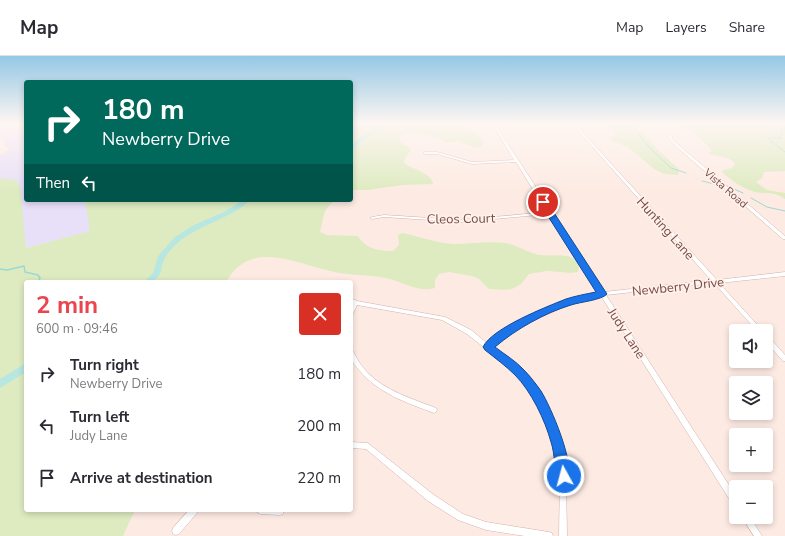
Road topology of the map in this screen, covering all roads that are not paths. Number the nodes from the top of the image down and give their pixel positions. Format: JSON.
{"nodes":[{"id":1,"x":508,"y":146,"type":"edge"},
{"id":2,"x":593,"y":146,"type":"edge"},
{"id":3,"x":678,"y":146,"type":"edge"},
{"id":4,"x":425,"y":153,"type":"dead end"},
{"id":5,"x":517,"y":161,"type":"junction"},
{"id":6,"x":550,"y":213,"type":"junction"},
{"id":7,"x":372,"y":218,"type":"dead end"},
{"id":8,"x":785,"y":238,"type":"edge"},
{"id":9,"x":785,"y":274,"type":"edge"},
{"id":10,"x":715,"y":282,"type":"junction"},
{"id":11,"x":602,"y":294,"type":"junction"},
{"id":12,"x":353,"y":302,"type":"edge"},
{"id":13,"x":754,"y":324,"type":"edge"},
{"id":14,"x":773,"y":346,"type":"edge"},
{"id":15,"x":488,"y":347,"type":"junction"},
{"id":16,"x":353,"y":357,"type":"edge"},
{"id":17,"x":785,"y":359,"type":"edge"},
{"id":18,"x":434,"y":410,"type":"dead end"},
{"id":19,"x":353,"y":445,"type":"edge"},
{"id":20,"x":729,"y":491,"type":"edge"},
{"id":21,"x":192,"y":512,"type":"edge"},
{"id":22,"x":750,"y":524,"type":"edge"},
{"id":23,"x":176,"y":531,"type":"dead end"},
{"id":24,"x":549,"y":536,"type":"edge"},
{"id":25,"x":563,"y":536,"type":"edge"},
{"id":26,"x":758,"y":536,"type":"edge"}],
"edges":[{"from":1,"to":5,"type":"street","name":"Judy Lane"},
{"from":2,"to":10,"type":"street","name":"Hunting Lane"},
{"from":3,"to":8,"type":"street","name":"Vista Road"},
{"from":4,"to":5,"type":"street"},
{"from":5,"to":6,"type":"street","name":"Judy Lane"},
{"from":6,"to":7,"type":"street","name":"Cleos Court"},
{"from":6,"to":11,"type":"street","name":"Judy Lane"},
{"from":9,"to":10,"type":"street","name":"Newberry Drive"},
{"from":10,"to":11,"type":"street","name":"Newberry Drive"},
{"from":10,"to":13,"type":"street","name":"Hunting Lane"},
{"from":11,"to":15,"type":"street","name":"Newberry Drive"},
{"from":11,"to":20,"type":"street","name":"Judy Lane"},
{"from":12,"to":15,"type":"street"},
{"from":14,"to":17,"type":"street"},
{"from":15,"to":25,"type":"street"},
{"from":16,"to":18,"type":"street"},
{"from":19,"to":24,"type":"street"},
{"from":21,"to":23,"type":"street"},
{"from":22,"to":26,"type":"street"}]}
